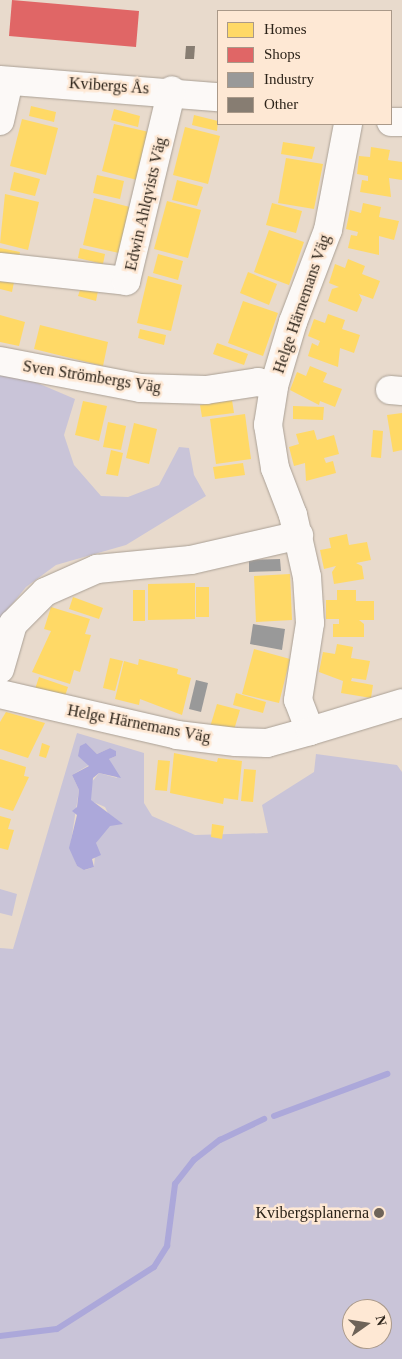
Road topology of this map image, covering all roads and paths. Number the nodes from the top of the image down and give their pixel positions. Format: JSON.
{"nodes":[{"id":1,"x":5,"y":80,"type":"edge"},
{"id":2,"x":172,"y":90,"type":"junction"},
{"id":3,"x":217,"y":97,"type":"edge"},
{"id":4,"x":0,"y":121,"type":"edge"},
{"id":5,"x":348,"y":125,"type":"edge"},
{"id":6,"x":0,"y":267,"type":"edge"},
{"id":7,"x":0,"y":361,"type":"edge"},
{"id":8,"x":274,"y":386,"type":"junction"},
{"id":9,"x":299,"y":535,"type":"junction"},
{"id":10,"x":0,"y":669,"type":"edge"},
{"id":11,"x":0,"y":694,"type":"edge"},
{"id":12,"x":402,"y":703,"type":"edge"},
{"id":13,"x":310,"y":731,"type":"junction"}],
"edges":[{"from":1,"to":2,"type":"street","name":"Kvibergs Ås"},
{"from":1,"to":4,"type":"street"},
{"from":2,"to":3,"type":"street","name":"Kvibergs Ås"},
{"from":2,"to":6,"type":"street","name":"Edwin Ahlqvists Väg"},
{"from":5,"to":8,"type":"street","name":"Helge Härnemans Väg"},
{"from":7,"to":8,"type":"street","name":"Sven Strömbergs Väg"},
{"from":8,"to":9,"type":"street","name":"Helge Härnemans Väg"},
{"from":9,"to":10,"type":"street"},
{"from":9,"to":13,"type":"street","name":"Helge Härnemans Väg"},
{"from":11,"to":13,"type":"street","name":"Helge Härnemans Väg"},
{"from":12,"to":13,"type":"street"}]}
